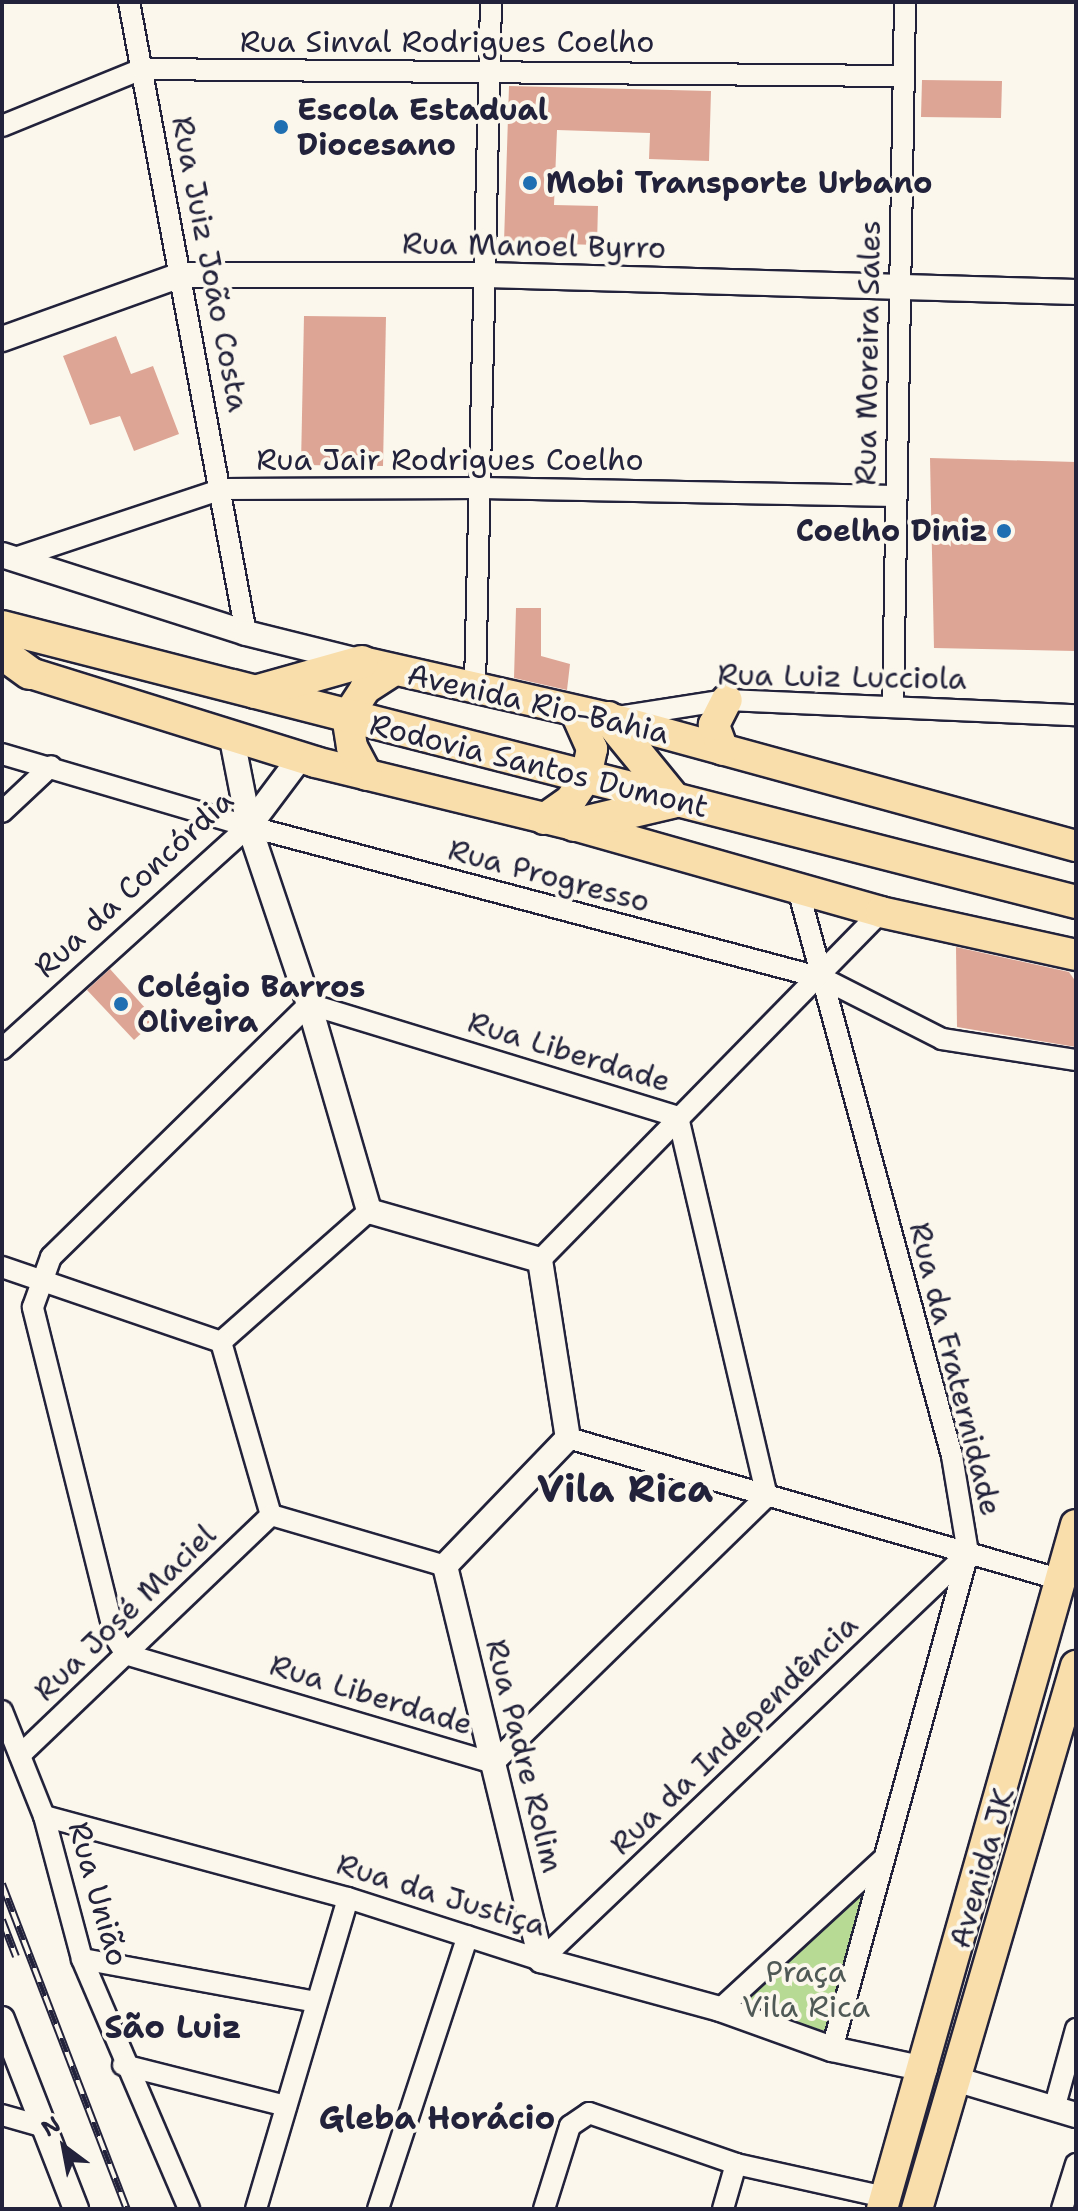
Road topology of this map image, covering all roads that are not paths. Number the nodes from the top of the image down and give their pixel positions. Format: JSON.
{"nodes":[{"id":1,"x":129,"y":2,"type":"edge"},
{"id":2,"x":491,"y":2,"type":"edge"},
{"id":3,"x":905,"y":2,"type":"edge"},
{"id":4,"x":142,"y":69,"type":"junction"},
{"id":5,"x":491,"y":72,"type":"junction"},
{"id":6,"x":904,"y":76,"type":"junction"},
{"id":7,"x":2,"y":126,"type":"edge"},
{"id":8,"x":181,"y":275,"type":"junction"},
{"id":9,"x":486,"y":275,"type":"junction"},
{"id":10,"x":899,"y":288,"type":"junction"},
{"id":11,"x":1076,"y":292,"type":"edge"},
{"id":12,"x":2,"y":339,"type":"edge"},
{"id":13,"x":481,"y":488,"type":"junction"},
{"id":14,"x":223,"y":489,"type":"junction"},
{"id":15,"x":896,"y":496,"type":"junction"},
{"id":16,"x":8,"y":556,"type":"edge"},
{"id":17,"x":2,"y":627,"type":"edge"},
{"id":18,"x":246,"y":633,"type":"junction"},
{"id":19,"x":2,"y":653,"type":"edge"},
{"id":20,"x":362,"y":662,"type":"junction"},
{"id":21,"x":394,"y":670,"type":"junction"},
{"id":22,"x":16,"y":671,"type":"edge"},
{"id":23,"x":475,"y":685,"type":"junction"},
{"id":24,"x":252,"y":693,"type":"junction"},
{"id":25,"x":727,"y":700,"type":"junction"},
{"id":26,"x":893,"y":705,"type":"junction"},
{"id":27,"x":576,"y":713,"type":"junction"},
{"id":28,"x":1076,"y":715,"type":"edge"},
{"id":29,"x":347,"y":717,"type":"junction"},
{"id":30,"x":608,"y":718,"type":"junction"},
{"id":31,"x":232,"y":739,"type":"junction"},
{"id":32,"x":723,"y":750,"type":"junction"},
{"id":33,"x":2,"y":754,"type":"edge"},
{"id":34,"x":300,"y":758,"type":"junction"},
{"id":35,"x":51,"y":766,"type":"junction"},
{"id":36,"x":367,"y":775,"type":"junction"},
{"id":37,"x":586,"y":777,"type":"junction"},
{"id":38,"x":676,"y":801,"type":"junction"},
{"id":39,"x":2,"y":812,"type":"edge"},
{"id":40,"x":559,"y":822,"type":"junction"},
{"id":41,"x":249,"y":826,"type":"junction"},
{"id":42,"x":1076,"y":846,"type":"edge"},
{"id":43,"x":798,"y":889,"type":"junction"},
{"id":44,"x":1076,"y":902,"type":"edge"},
{"id":45,"x":881,"y":912,"type":"junction"},
{"id":46,"x":1076,"y":955,"type":"edge"},
{"id":47,"x":822,"y":978,"type":"junction"},
{"id":48,"x":309,"y":1004,"type":"junction"},
{"id":49,"x":2,"y":1049,"type":"edge"},
{"id":50,"x":1076,"y":1060,"type":"edge"},
{"id":51,"x":678,"y":1117,"type":"junction"},
{"id":52,"x":369,"y":1211,"type":"junction"},
{"id":53,"x":540,"y":1260,"type":"junction"},
{"id":54,"x":2,"y":1267,"type":"edge"},
{"id":55,"x":42,"y":1281,"type":"junction"},
{"id":56,"x":221,"y":1342,"type":"junction"},
{"id":57,"x":568,"y":1438,"type":"junction"},
{"id":58,"x":767,"y":1496,"type":"junction"},
{"id":59,"x":271,"y":1515,"type":"junction"},
{"id":60,"x":1076,"y":1525,"type":"edge"},
{"id":61,"x":968,"y":1553,"type":"junction"},
{"id":62,"x":445,"y":1566,"type":"junction"},
{"id":63,"x":1062,"y":1580,"type":"junction"},
{"id":64,"x":126,"y":1654,"type":"junction"},
{"id":65,"x":1076,"y":1666,"type":"edge"},
{"id":66,"x":2,"y":1711,"type":"edge"},
{"id":67,"x":20,"y":1755,"type":"junction"},
{"id":68,"x":493,"y":1763,"type":"junction"},
{"id":69,"x":44,"y":1816,"type":"junction"},
{"id":70,"x":884,"y":1858,"type":"junction"},
{"id":71,"x":348,"y":1898,"type":"junction"},
{"id":72,"x":468,"y":1936,"type":"junction"},
{"id":73,"x":82,"y":1959,"type":"junction"},
{"id":74,"x":541,"y":1960,"type":"junction"},
{"id":75,"x":316,"y":2002,"type":"junction"},
{"id":76,"x":720,"y":2009,"type":"junction"},
{"id":77,"x":2,"y":2019,"type":"edge"},
{"id":78,"x":1076,"y":2029,"type":"edge"},
{"id":79,"x":832,"y":2049,"type":"junction"},
{"id":80,"x":123,"y":2065,"type":"junction"},
{"id":81,"x":925,"y":2069,"type":"junction"},
{"id":82,"x":955,"y":2079,"type":"junction"},
{"id":83,"x":286,"y":2106,"type":"junction"},
{"id":84,"x":1065,"y":2112,"type":"edge"},
{"id":85,"x":2,"y":2115,"type":"edge"},
{"id":86,"x":41,"y":2126,"type":"junction"},
{"id":87,"x":736,"y":2164,"type":"junction"},
{"id":88,"x":1076,"y":2164,"type":"edge"},
{"id":89,"x":883,"y":2203,"type":"edge"},
{"id":90,"x":76,"y":2209,"type":"edge"},
{"id":91,"x":189,"y":2209,"type":"edge"},
{"id":92,"x":256,"y":2209,"type":"edge"},
{"id":93,"x":378,"y":2209,"type":"edge"},
{"id":94,"x":544,"y":2209,"type":"edge"},
{"id":95,"x":723,"y":2209,"type":"edge"},
{"id":96,"x":917,"y":2209,"type":"edge"},
{"id":97,"x":1062,"y":2209,"type":"edge"}],
"edges":[{"from":1,"to":4,"type":"street","name":"Rua Juiz João Costa"},
{"from":2,"to":5,"type":"street"},
{"from":3,"to":6,"type":"street","name":"Rua Moreira Sales"},
{"from":4,"to":5,"type":"street","name":"Rua Sinval Rodrigues Coelho"},
{"from":4,"to":7,"type":"street","name":"Rua Sinval Rodrigues Coelho"},
{"from":4,"to":8,"type":"street","name":"Rua Juiz João Costa"},
{"from":5,"to":6,"type":"street","name":"Rua Sinval Rodrigues Coelho"},
{"from":5,"to":9,"type":"street"},
{"from":6,"to":10,"type":"street","name":"Rua Moreira Sales"},
{"from":8,"to":9,"type":"street","name":"Rua Manoel Byrro"},
{"from":8,"to":12,"type":"street","name":"Rua Manoel Byrro"},
{"from":8,"to":14,"type":"street","name":"Rua Juiz João Costa"},
{"from":9,"to":10,"type":"street","name":"Rua Manoel Byrro"},
{"from":9,"to":13,"type":"street"},
{"from":10,"to":11,"type":"street","name":"Rua Manoel Byrro"},
{"from":10,"to":15,"type":"street","name":"Rua Moreira Sales"},
{"from":13,"to":14,"type":"street","name":"Rua Jair Rodrigues Coelho"},
{"from":13,"to":15,"type":"street","name":"Rua Jair Rodrigues Coelho"},
{"from":13,"to":23,"type":"street"},
{"from":14,"to":16,"type":"street","name":"Rua Jair Rodrigues Coelho"},
{"from":14,"to":18,"type":"street","name":"Rua Juiz João Costa"},
{"from":15,"to":26,"type":"street","name":"Rua Moreira Sales"},
{"from":16,"to":18,"type":"street","name":"Avenida Rio-Bahia"},
{"from":17,"to":24,"type":"highway","name":"Rodovia Santos Dumont"},
{"from":18,"to":20,"type":"street","name":"Avenida Rio-Bahia"},
{"from":19,"to":22,"type":"highway"},
{"from":20,"to":21,"type":"main road","name":"Avenida Rio-Bahia"},
{"from":20,"to":24,"type":"highway"},
{"from":21,"to":23,"type":"main road","name":"Avenida Rio-Bahia"},
{"from":21,"to":29,"type":"main road"},
{"from":22,"to":31,"type":"main road"},
{"from":23,"to":27,"type":"main road","name":"Avenida Rio-Bahia"},
{"from":24,"to":29,"type":"highway","name":"Rodovia Santos Dumont"},
{"from":25,"to":26,"type":"street","name":"Rua Luiz Lucciola"},
{"from":25,"to":30,"type":"street","name":"Rua Luiz Lucciola"},
{"from":25,"to":32,"type":"main road"},
{"from":26,"to":28,"type":"street","name":"Rua Luiz Lucciola"},
{"from":27,"to":30,"type":"main road","name":"Avenida Rio-Bahia"},
{"from":27,"to":37,"type":"main road"},
{"from":29,"to":36,"type":"main road"},
{"from":29,"to":37,"type":"highway","name":"Rodovia Santos Dumont"},
{"from":30,"to":32,"type":"main road","name":"Avenida Rio-Bahia"},
{"from":30,"to":38,"type":"highway"},
{"from":31,"to":34,"type":"main road"},
{"from":31,"to":41,"type":"street"},
{"from":32,"to":42,"type":"main road","name":"Avenida Rio-Bahia"},
{"from":33,"to":35,"type":"street","name":"Rua Progresso"},
{"from":34,"to":36,"type":"main road"},
{"from":34,"to":41,"type":"street","name":"Rua da Concórdia"},
{"from":35,"to":39,"type":"street"},
{"from":35,"to":41,"type":"street","name":"Rua Progresso"},
{"from":36,"to":40,"type":"main road"},
{"from":37,"to":38,"type":"highway","name":"Rodovia Santos Dumont"},
{"from":37,"to":40,"type":"main road"},
{"from":38,"to":40,"type":"highway"},
{"from":38,"to":44,"type":"highway","name":"Rodovia Santos Dumont"},
{"from":40,"to":43,"type":"main road"},
{"from":41,"to":47,"type":"street","name":"Rua Progresso"},
{"from":41,"to":48,"type":"street"},
{"from":41,"to":49,"type":"street","name":"Rua da Concórdia"},
{"from":43,"to":45,"type":"main road"},
{"from":43,"to":47,"type":"street","name":"Rua da Fraternidade"},
{"from":45,"to":46,"type":"main road"},
{"from":45,"to":47,"type":"street"},
{"from":47,"to":50,"type":"street","name":"Rua Progresso"},
{"from":47,"to":51,"type":"street"},
{"from":47,"to":61,"type":"street","name":"Rua da Fraternidade"},
{"from":48,"to":51,"type":"street","name":"Rua Liberdade"},
{"from":48,"to":52,"type":"street"},
{"from":48,"to":55,"type":"street"},
{"from":51,"to":53,"type":"street"},
{"from":51,"to":58,"type":"street","name":"Rua Liberdade"},
{"from":52,"to":53,"type":"street"},
{"from":52,"to":56,"type":"street"},
{"from":53,"to":57,"type":"street"},
{"from":54,"to":55,"type":"street"},
{"from":55,"to":56,"type":"street"},
{"from":55,"to":64,"type":"street"},
{"from":56,"to":59,"type":"street"},
{"from":57,"to":58,"type":"street"},
{"from":57,"to":62,"type":"street"},
{"from":58,"to":61,"type":"street"},
{"from":58,"to":68,"type":"street","name":"Rua Liberdade"},
{"from":59,"to":62,"type":"street"},
{"from":59,"to":64,"type":"street","name":"Rua José Maciel"},
{"from":60,"to":63,"type":"main road","name":"Avenida JK"},
{"from":61,"to":63,"type":"street"},
{"from":61,"to":70,"type":"street","name":"Rua da Fraternidade"},
{"from":61,"to":74,"type":"street","name":"Rua da Independência"},
{"from":62,"to":68,"type":"street","name":"Rua Padre Rolim"},
{"from":63,"to":81,"type":"main road","name":"Avenida JK"},
{"from":64,"to":67,"type":"street","name":"Rua José Maciel"},
{"from":64,"to":68,"type":"street","name":"Rua Liberdade"},
{"from":65,"to":82,"type":"main road","name":"Avenida JK"},
{"from":66,"to":67,"type":"street"},
{"from":67,"to":69,"type":"street"},
{"from":68,"to":74,"type":"street","name":"Rua Padre Rolim"},
{"from":69,"to":71,"type":"street","name":"Rua da Justiça"},
{"from":69,"to":73,"type":"street","name":"Rua União"},
{"from":70,"to":76,"type":"street"},
{"from":70,"to":79,"type":"street","name":"Rua da Fraternidade"},
{"from":71,"to":72,"type":"street","name":"Rua da Justiça"},
{"from":71,"to":75,"type":"street"},
{"from":72,"to":74,"type":"street","name":"Rua da Justiça"},
{"from":72,"to":93,"type":"street"},
{"from":73,"to":75,"type":"street"},
{"from":73,"to":80,"type":"street","name":"Rua União"},
{"from":74,"to":76,"type":"street","name":"Rua da Justiça"},
{"from":75,"to":83,"type":"street"},
{"from":76,"to":79,"type":"street","name":"Rua da Justiça"},
{"from":77,"to":86,"type":"street"},
{"from":78,"to":84,"type":"street"},
{"from":79,"to":81,"type":"street","name":"Rua da Justiça"},
{"from":80,"to":83,"type":"street"},
{"from":80,"to":91,"type":"street","name":"Rua União"},
{"from":81,"to":89,"type":"main road","name":"Avenida JK"},
{"from":82,"to":84,"type":"street"},
{"from":82,"to":96,"type":"main road","name":"Avenida JK"},
{"from":83,"to":92,"type":"street"},
{"from":85,"to":86,"type":"street"},
{"from":86,"to":90,"type":"street"},
{"from":87,"to":89,"type":"street"},
{"from":87,"to":94,"type":"street"},
{"from":87,"to":95,"type":"street"},
{"from":88,"to":97,"type":"street"}]}
